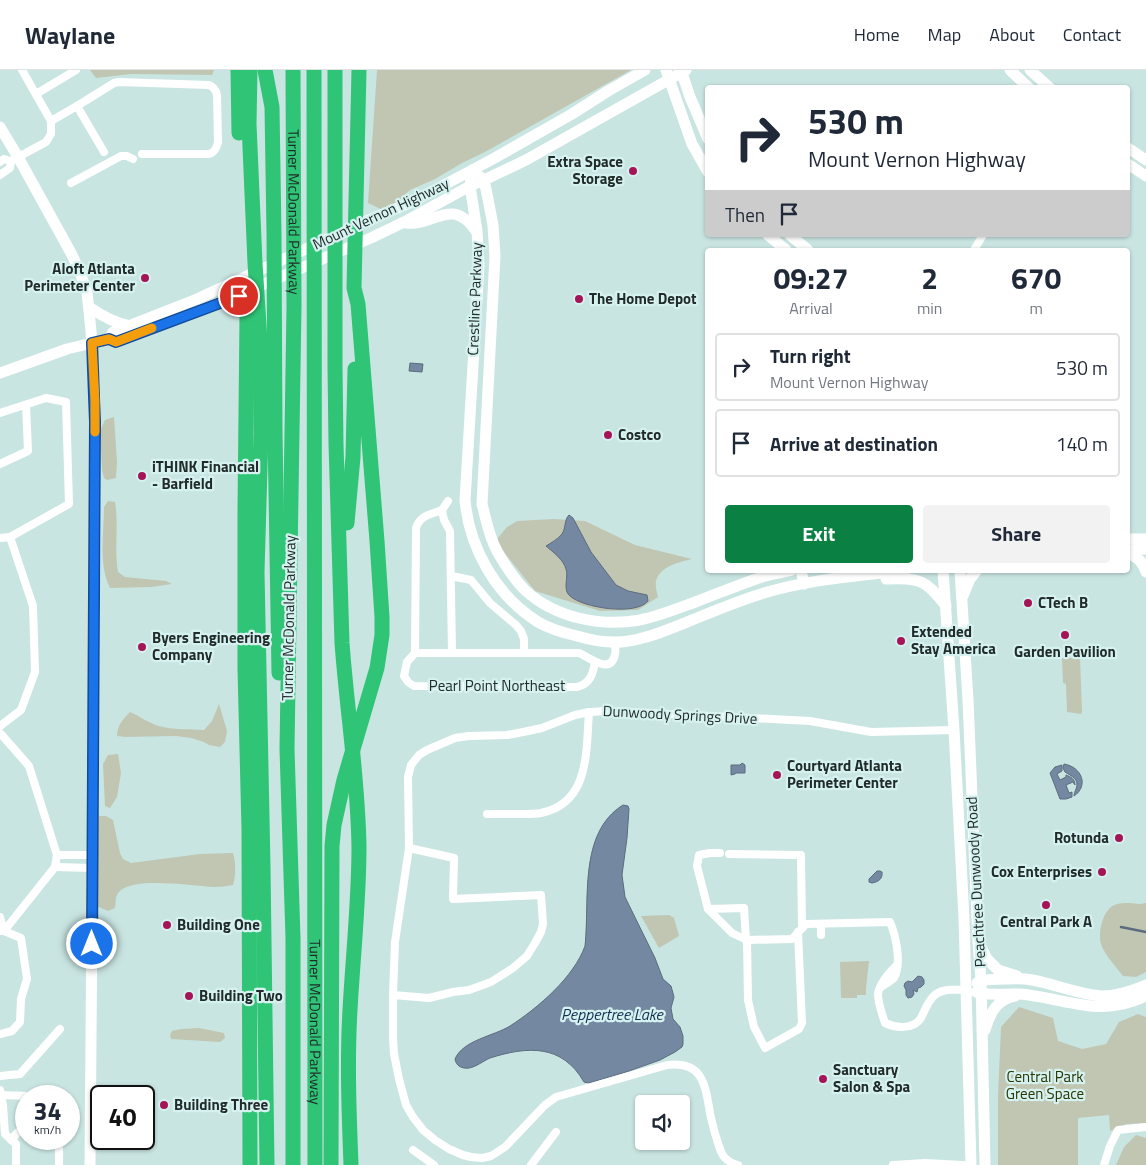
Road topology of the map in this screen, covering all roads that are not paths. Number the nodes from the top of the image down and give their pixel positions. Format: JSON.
{"nodes":[{"id":1,"x":22,"y":70,"type":"edge"},
{"id":2,"x":76,"y":70,"type":"edge"},
{"id":3,"x":238,"y":70,"type":"edge"},
{"id":4,"x":250,"y":70,"type":"edge"},
{"id":5,"x":266,"y":70,"type":"edge"},
{"id":6,"x":293,"y":70,"type":"edge"},
{"id":7,"x":314,"y":70,"type":"edge"},
{"id":8,"x":335,"y":70,"type":"edge"},
{"id":9,"x":359,"y":70,"type":"edge"},
{"id":10,"x":646,"y":70,"type":"edge"},
{"id":11,"x":1010,"y":70,"type":"edge"},
{"id":12,"x":1030,"y":70,"type":"edge"},
{"id":13,"x":683,"y":71,"type":"edge"},
{"id":14,"x":667,"y":75,"type":"edge"},
{"id":15,"x":1026,"y":85,"type":"edge"},
{"id":16,"x":1045,"y":85,"type":"edge"},
{"id":17,"x":36,"y":94,"type":"junction"},
{"id":18,"x":77,"y":106,"type":"junction"},
{"id":19,"x":51,"y":121,"type":"junction"},
{"id":20,"x":0,"y":127,"type":"edge"},
{"id":21,"x":705,"y":132,"type":"edge"},
{"id":22,"x":1130,"y":149,"type":"edge"},
{"id":23,"x":104,"y":152,"type":"dead end"},
{"id":24,"x":142,"y":154,"type":"dead end"},
{"id":25,"x":15,"y":159,"type":"junction"},
{"id":26,"x":133,"y":159,"type":"dead end"},
{"id":27,"x":1146,"y":160,"type":"edge"},
{"id":28,"x":0,"y":162,"type":"edge"},
{"id":29,"x":1130,"y":165,"type":"edge"},
{"id":30,"x":705,"y":167,"type":"edge"},
{"id":31,"x":472,"y":170,"type":"junction"},
{"id":32,"x":0,"y":174,"type":"edge"},
{"id":33,"x":1146,"y":176,"type":"edge"},
{"id":34,"x":484,"y":180,"type":"junction"},
{"id":35,"x":71,"y":183,"type":"dead end"},
{"id":36,"x":470,"y":186,"type":"junction"},
{"id":37,"x":404,"y":222,"type":"junction"},
{"id":38,"x":477,"y":231,"type":"junction"},
{"id":39,"x":792,"y":237,"type":"edge"},
{"id":40,"x":982,"y":237,"type":"edge"},
{"id":41,"x":806,"y":248,"type":"edge"},
{"id":42,"x":975,"y":248,"type":"edge"},
{"id":43,"x":354,"y":288,"type":"junction"},
{"id":44,"x":89,"y":307,"type":"junction"},
{"id":45,"x":130,"y":326,"type":"junction"},
{"id":46,"x":109,"y":339,"type":"junction"},
{"id":47,"x":92,"y":343,"type":"junction"},
{"id":48,"x":0,"y":373,"type":"edge"},
{"id":49,"x":488,"y":377,"type":"junction"},
{"id":50,"x":471,"y":379,"type":"junction"},
{"id":51,"x":26,"y":405,"type":"junction"},
{"id":52,"x":0,"y":414,"type":"edge"},
{"id":53,"x":276,"y":431,"type":"junction"},
{"id":54,"x":0,"y":464,"type":"edge"},
{"id":55,"x":448,"y":501,"type":"dead end"},
{"id":56,"x":442,"y":510,"type":"junction"},
{"id":57,"x":10,"y":537,"type":"junction"},
{"id":58,"x":0,"y":538,"type":"edge"},
{"id":59,"x":1130,"y":539,"type":"edge"},
{"id":60,"x":1146,"y":539,"type":"edge"},
{"id":61,"x":1146,"y":549,"type":"edge"},
{"id":62,"x":1130,"y":552,"type":"edge"},
{"id":63,"x":1130,"y":553,"type":"edge"},
{"id":64,"x":257,"y":572,"type":"junction"},
{"id":65,"x":1146,"y":572,"type":"edge"},
{"id":66,"x":779,"y":573,"type":"edge"},
{"id":67,"x":802,"y":573,"type":"edge"},
{"id":68,"x":882,"y":573,"type":"edge"},
{"id":69,"x":943,"y":573,"type":"edge"},
{"id":70,"x":960,"y":573,"type":"edge"},
{"id":71,"x":975,"y":573,"type":"edge"},
{"id":72,"x":451,"y":576,"type":"junction"},
{"id":73,"x":835,"y":579,"type":"junction"},
{"id":74,"x":804,"y":584,"type":"junction"},
{"id":75,"x":340,"y":590,"type":"junction"},
{"id":76,"x":962,"y":600,"type":"junction"},
{"id":77,"x":946,"y":606,"type":"junction"},
{"id":78,"x":668,"y":612,"type":"junction"},
{"id":79,"x":674,"y":627,"type":"junction"},
{"id":80,"x":615,"y":642,"type":"junction"},
{"id":81,"x":416,"y":653,"type":"junction"},
{"id":82,"x":452,"y":653,"type":"junction"},
{"id":83,"x":524,"y":653,"type":"junction"},
{"id":84,"x":595,"y":662,"type":"junction"},
{"id":85,"x":589,"y":712,"type":"junction"},
{"id":86,"x":0,"y":726,"type":"edge"},
{"id":87,"x":954,"y":730,"type":"junction"},
{"id":88,"x":0,"y":733,"type":"edge"},
{"id":89,"x":287,"y":749,"type":"junction"},
{"id":90,"x":487,"y":814,"type":"dead end"},
{"id":91,"x":409,"y":848,"type":"junction"},
{"id":92,"x":720,"y":853,"type":"dead end"},
{"id":93,"x":729,"y":854,"type":"dead end"},
{"id":94,"x":58,"y":855,"type":"junction"},
{"id":95,"x":92,"y":855,"type":"junction"},
{"id":96,"x":55,"y":867,"type":"junction"},
{"id":97,"x":92,"y":868,"type":"junction"},
{"id":98,"x":708,"y":909,"type":"junction"},
{"id":99,"x":0,"y":917,"type":"edge"},
{"id":100,"x":821,"y":924,"type":"junction"},
{"id":101,"x":802,"y":928,"type":"junction"},
{"id":102,"x":2,"y":931,"type":"edge"},
{"id":103,"x":822,"y":935,"type":"dead end"},
{"id":104,"x":747,"y":940,"type":"junction"},
{"id":105,"x":978,"y":942,"type":"junction"},
{"id":106,"x":981,"y":980,"type":"junction"},
{"id":107,"x":1031,"y":980,"type":"junction"},
{"id":108,"x":1146,"y":985,"type":"edge"},
{"id":109,"x":967,"y":990,"type":"junction"},
{"id":110,"x":982,"y":994,"type":"junction"},
{"id":111,"x":393,"y":995,"type":"junction"},
{"id":112,"x":1029,"y":995,"type":"junction"},
{"id":113,"x":1146,"y":996,"type":"edge"},
{"id":114,"x":60,"y":1029,"type":"dead end"},
{"id":115,"x":0,"y":1034,"type":"edge"},
{"id":116,"x":983,"y":1042,"type":"junction"},
{"id":117,"x":0,"y":1076,"type":"edge"},
{"id":118,"x":0,"y":1090,"type":"edge"},
{"id":119,"x":0,"y":1095,"type":"edge"},
{"id":120,"x":15,"y":1096,"type":"edge"},
{"id":121,"x":1146,"y":1127,"type":"edge"},
{"id":122,"x":556,"y":1132,"type":"dead end"},
{"id":123,"x":2,"y":1134,"type":"edge"},
{"id":124,"x":15,"y":1135,"type":"edge"},
{"id":125,"x":11,"y":1140,"type":"junction"},
{"id":126,"x":59,"y":1150,"type":"edge"},
{"id":127,"x":413,"y":1150,"type":"dead end"},
{"id":128,"x":482,"y":1161,"type":"edge"},
{"id":129,"x":16,"y":1165,"type":"edge"},
{"id":130,"x":59,"y":1165,"type":"edge"},
{"id":131,"x":90,"y":1165,"type":"edge"},
{"id":132,"x":250,"y":1165,"type":"edge"},
{"id":133,"x":267,"y":1165,"type":"edge"},
{"id":134,"x":293,"y":1165,"type":"edge"},
{"id":135,"x":315,"y":1165,"type":"edge"},
{"id":136,"x":330,"y":1165,"type":"edge"},
{"id":137,"x":351,"y":1165,"type":"edge"},
{"id":138,"x":434,"y":1165,"type":"edge"},
{"id":139,"x":531,"y":1165,"type":"edge"},
{"id":140,"x":738,"y":1165,"type":"edge"},
{"id":141,"x":893,"y":1165,"type":"edge"},
{"id":142,"x":963,"y":1165,"type":"edge"},
{"id":143,"x":970,"y":1165,"type":"edge"},
{"id":144,"x":985,"y":1165,"type":"edge"},
{"id":145,"x":1104,"y":1165,"type":"edge"}],
"edges":[{"from":1,"to":17,"type":"street"},
{"from":2,"to":17,"type":"street"},
{"from":3,"to":132,"type":"highway"},
{"from":4,"to":64,"type":"highway"},
{"from":5,"to":53,"type":"highway"},
{"from":6,"to":89,"type":"highway","name":"Turner McDonald Parkway"},
{"from":7,"to":135,"type":"highway","name":"Turner McDonald Parkway"},
{"from":8,"to":75,"type":"highway"},
{"from":9,"to":43,"type":"highway"},
{"from":10,"to":31,"type":"main road","name":"Mount Vernon Highway"},
{"from":11,"to":15,"type":"main road"},
{"from":12,"to":16,"type":"main road"},
{"from":13,"to":14,"type":"main road","name":"Mount Vernon Highway"},
{"from":13,"to":21,"type":"main road"},
{"from":14,"to":30,"type":"main road"},
{"from":14,"to":34,"type":"main road","name":"Mount Vernon Highway"},
{"from":17,"to":19,"type":"street"},
{"from":18,"to":19,"type":"street"},
{"from":18,"to":23,"type":"street"},
{"from":18,"to":24,"type":"street"},
{"from":19,"to":25,"type":"street"},
{"from":20,"to":25,"type":"main road"},
{"from":22,"to":27,"type":"main road"},
{"from":25,"to":28,"type":"street"},
{"from":25,"to":32,"type":"street"},
{"from":25,"to":44,"type":"main road"},
{"from":26,"to":35,"type":"street"},
{"from":29,"to":33,"type":"main road"},
{"from":31,"to":34,"type":"main road"},
{"from":31,"to":36,"type":"main road","name":"Crestline Parkway"},
{"from":31,"to":45,"type":"main road","name":"Mount Vernon Highway"},
{"from":34,"to":36,"type":"main road","name":"Mount Vernon Highway"},
{"from":34,"to":49,"type":"main road","name":"Crestline Parkway"},
{"from":36,"to":37,"type":"main road","name":"Mount Vernon Highway"},
{"from":36,"to":38,"type":"main road","name":"Crestline Parkway"},
{"from":37,"to":38,"type":"main road"},
{"from":37,"to":46,"type":"main road","name":"Mount Vernon Highway"},
{"from":38,"to":50,"type":"main road","name":"Crestline Parkway"},
{"from":39,"to":41,"type":"main road"},
{"from":40,"to":42,"type":"street"},
{"from":43,"to":75,"type":"highway"},
{"from":43,"to":136,"type":"highway"},
{"from":44,"to":45,"type":"main road"},
{"from":44,"to":47,"type":"main road"},
{"from":45,"to":46,"type":"main road","name":"Mount Vernon Highway"},
{"from":46,"to":47,"type":"main road","name":"Mount Vernon Highway"},
{"from":47,"to":48,"type":"main road","name":"Mount Vernon Highway"},
{"from":47,"to":95,"type":"main road"},
{"from":49,"to":50,"type":"main road"},
{"from":49,"to":78,"type":"main road","name":"Crestline Parkway"},
{"from":50,"to":80,"type":"main road","name":"Crestline Parkway"},
{"from":51,"to":52,"type":"street"},
{"from":51,"to":54,"type":"street"},
{"from":51,"to":57,"type":"street"},
{"from":53,"to":64,"type":"highway"},
{"from":53,"to":89,"type":"highway"},
{"from":55,"to":56,"type":"street"},
{"from":56,"to":72,"type":"street"},
{"from":56,"to":81,"type":"street"},
{"from":57,"to":58,"type":"street"},
{"from":57,"to":86,"type":"street"},
{"from":59,"to":60,"type":"main road"},
{"from":61,"to":62,"type":"main road"},
{"from":63,"to":65,"type":"main road"},
{"from":64,"to":133,"type":"highway"},
{"from":66,"to":78,"type":"main road","name":"Crestline Parkway"},
{"from":67,"to":74,"type":"main road"},
{"from":68,"to":73,"type":"main road","name":"Crestline Parkway"},
{"from":69,"to":77,"type":"main road","name":"Peachtree Dunwoody Road"},
{"from":70,"to":76,"type":"main road","name":"Peachtree Dunwoody Road"},
{"from":71,"to":76,"type":"main road"},
{"from":72,"to":82,"type":"street"},
{"from":72,"to":83,"type":"street"},
{"from":73,"to":74,"type":"main road","name":"Crestline Parkway"},
{"from":73,"to":77,"type":"main road"},
{"from":74,"to":79,"type":"main road","name":"Crestline Parkway"},
{"from":75,"to":137,"type":"highway"},
{"from":76,"to":105,"type":"main road","name":"Peachtree Dunwoody Road"},
{"from":77,"to":87,"type":"main road","name":"Peachtree Dunwoody Road"},
{"from":78,"to":79,"type":"main road"},
{"from":79,"to":80,"type":"main road","name":"Crestline Parkway"},
{"from":80,"to":84,"type":"street"},
{"from":81,"to":82,"type":"street"},
{"from":81,"to":84,"type":"street","name":"Pearl Point Northeast"},
{"from":82,"to":83,"type":"street"},
{"from":83,"to":84,"type":"street"},
{"from":85,"to":87,"type":"street","name":"Dunwoody Springs Drive"},
{"from":85,"to":90,"type":"street"},
{"from":85,"to":91,"type":"street","name":"Dunwoody Springs Drive"},
{"from":87,"to":109,"type":"main road","name":"Peachtree Dunwoody Road"},
{"from":88,"to":94,"type":"street"},
{"from":89,"to":134,"type":"highway","name":"Turner McDonald Parkway"},
{"from":91,"to":111,"type":"street","name":"Dunwoody Springs Drive"},
{"from":91,"to":111,"type":"street"},
{"from":92,"to":98,"type":"street"},
{"from":93,"to":101,"type":"street"},
{"from":94,"to":95,"type":"street"},
{"from":94,"to":96,"type":"street"},
{"from":95,"to":97,"type":"main road"},
{"from":96,"to":97,"type":"street"},
{"from":96,"to":102,"type":"street"},
{"from":97,"to":131,"type":"main road"},
{"from":98,"to":104,"type":"street"},
{"from":98,"to":104,"type":"street"},
{"from":99,"to":102,"type":"street"},
{"from":100,"to":101,"type":"street"},
{"from":100,"to":103,"type":"street"},
{"from":100,"to":109,"type":"street"},
{"from":101,"to":104,"type":"street"},
{"from":101,"to":104,"type":"street"},
{"from":102,"to":115,"type":"street"},
{"from":105,"to":106,"type":"main road","name":"Peachtree Dunwoody Road"},
{"from":105,"to":107,"type":"main road"},
{"from":106,"to":107,"type":"main road"},
{"from":106,"to":109,"type":"main road"},
{"from":106,"to":110,"type":"main road","name":"Peachtree Dunwoody Road"},
{"from":107,"to":108,"type":"main road"},
{"from":109,"to":110,"type":"main road"},
{"from":109,"to":143,"type":"main road","name":"Peachtree Dunwoody Road"},
{"from":110,"to":112,"type":"main road"},
{"from":110,"to":116,"type":"main road","name":"Peachtree Dunwoody Road"},
{"from":111,"to":128,"type":"street","name":"Dunwoody Springs Drive"},
{"from":112,"to":113,"type":"main road"},
{"from":112,"to":116,"type":"main road"},
{"from":114,"to":117,"type":"street"},
{"from":116,"to":144,"type":"main road","name":"Peachtree Dunwoody Road"},
{"from":118,"to":119,"type":"street"},
{"from":119,"to":120,"type":"street"},
{"from":119,"to":123,"type":"street"},
{"from":121,"to":145,"type":"street"},
{"from":122,"to":139,"type":"street"},
{"from":123,"to":125,"type":"street"},
{"from":124,"to":125,"type":"street"},
{"from":125,"to":129,"type":"street"},
{"from":126,"to":130,"type":"street"},
{"from":127,"to":138,"type":"street"},
{"from":128,"to":140,"type":"street"},
{"from":141,"to":142,"type":"street"}]}
